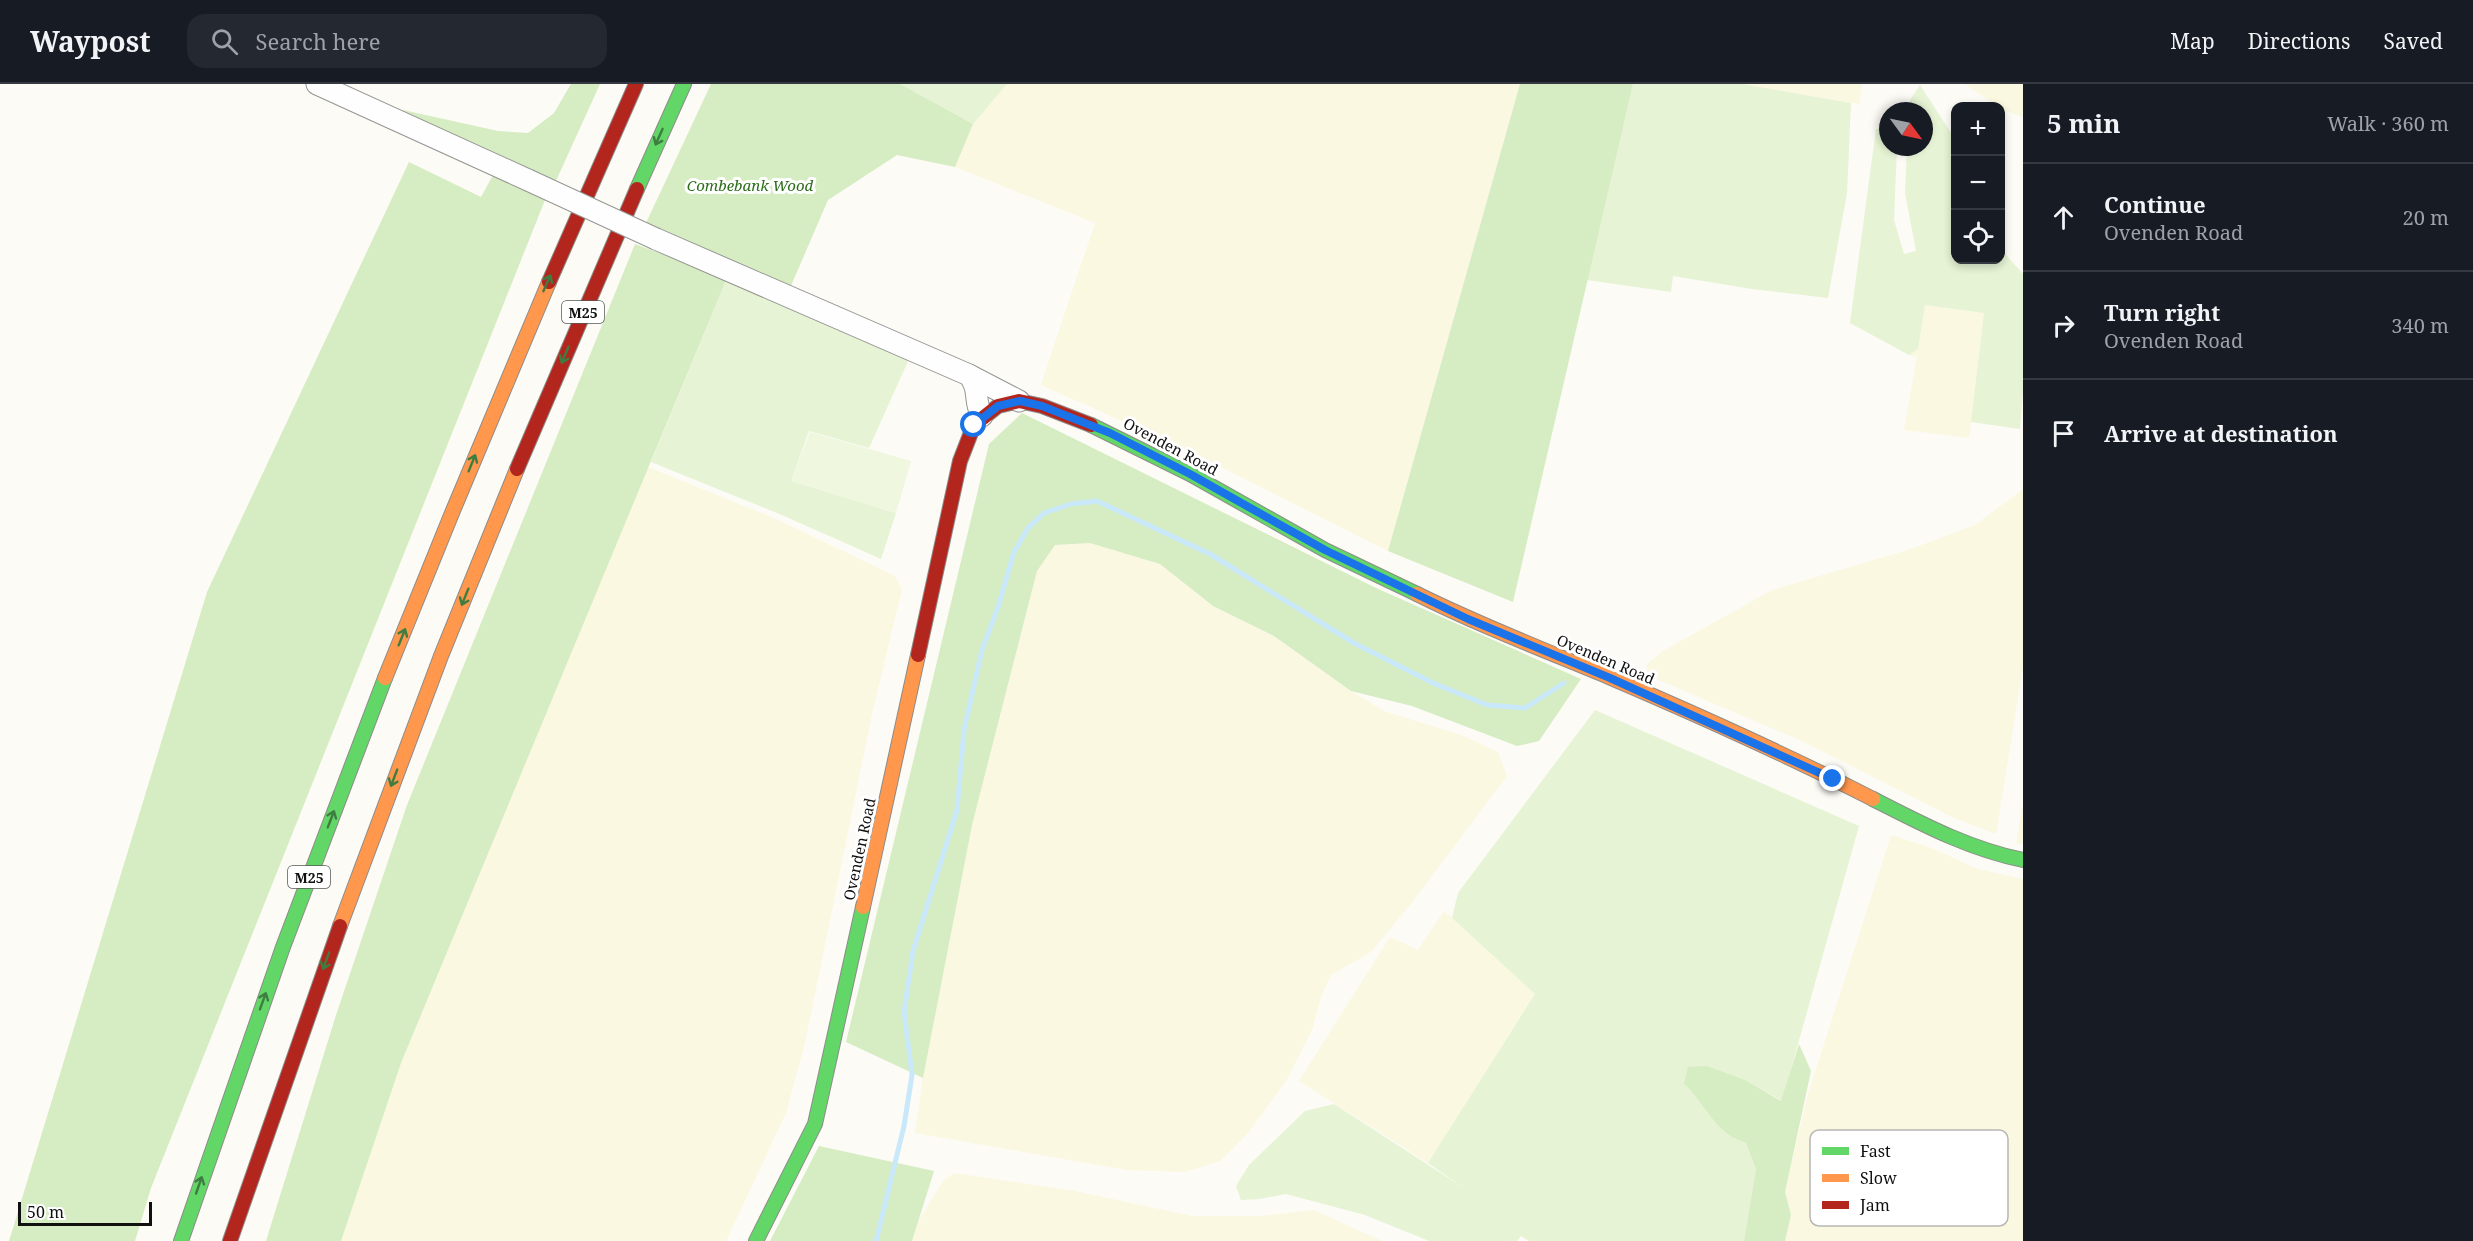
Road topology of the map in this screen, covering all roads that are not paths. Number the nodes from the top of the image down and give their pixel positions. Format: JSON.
{"nodes":[{"id":1,"x":317,"y":84,"type":"edge"},
{"id":2,"x":636,"y":84,"type":"edge"},
{"id":3,"x":684,"y":84,"type":"edge"},
{"id":4,"x":969,"y":375,"type":"junction"},
{"id":5,"x":1020,"y":401,"type":"junction"},
{"id":6,"x":982,"y":416,"type":"junction"},
{"id":7,"x":2023,"y":860,"type":"edge"},
{"id":8,"x":181,"y":1241,"type":"edge"},
{"id":9,"x":230,"y":1241,"type":"edge"},
{"id":10,"x":756,"y":1241,"type":"edge"}],
"edges":[{"from":1,"to":4,"type":"street","bridge":true},
{"from":8,"to":2,"type":"main road","number":"M25","one_way":true},
{"from":3,"to":9,"type":"main road","number":"M25","one_way":true},
{"from":4,"to":5,"type":"street"},
{"from":4,"to":6,"type":"street"},
{"from":5,"to":6,"type":"main road"},
{"from":5,"to":7,"type":"main road","name":"Ovenden Road"},
{"from":6,"to":10,"type":"main road","name":"Ovenden Road"}]}
